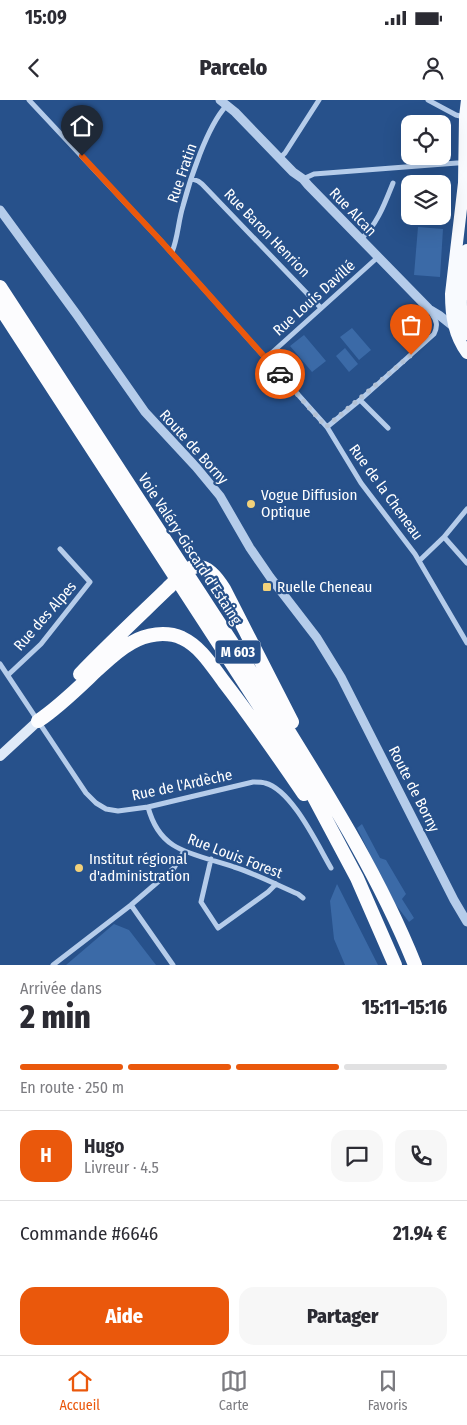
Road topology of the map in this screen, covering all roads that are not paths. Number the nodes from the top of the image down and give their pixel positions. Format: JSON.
{"nodes":[{"id":1,"x":29,"y":100,"type":"edge"},
{"id":2,"x":319,"y":100,"type":"edge"},
{"id":3,"x":428,"y":100,"type":"edge"},
{"id":4,"x":467,"y":100,"type":"edge"},
{"id":5,"x":225,"y":102,"type":"edge"},
{"id":6,"x":466,"y":117,"type":"edge"},
{"id":7,"x":280,"y":158,"type":"junction"},
{"id":8,"x":466,"y":163,"type":"edge"},
{"id":9,"x":192,"y":179,"type":"junction"},
{"id":10,"x":303,"y":179,"type":"junction"},
{"id":11,"x":393,"y":183,"type":"dead end"},
{"id":12,"x":0,"y":210,"type":"edge"},
{"id":13,"x":360,"y":239,"type":"junction"},
{"id":14,"x":467,"y":250,"type":"edge"},
{"id":15,"x":172,"y":252,"type":"junction"},
{"id":16,"x":378,"y":257,"type":"junction"},
{"id":17,"x":0,"y":287,"type":"edge"},
{"id":18,"x":0,"y":307,"type":"edge"},
{"id":19,"x":321,"y":308,"type":"junction"},
{"id":20,"x":429,"y":309,"type":"junction"},
{"id":21,"x":454,"y":327,"type":"junction"},
{"id":22,"x":467,"y":334,"type":"edge"},
{"id":23,"x":467,"y":353,"type":"edge"},
{"id":24,"x":266,"y":358,"type":"junction"},
{"id":25,"x":360,"y":400,"type":"junction"},
{"id":26,"x":326,"y":427,"type":"junction"},
{"id":27,"x":388,"y":428,"type":"dead end"},
{"id":28,"x":467,"y":508,"type":"edge"},
{"id":29,"x":444,"y":537,"type":"junction"},
{"id":30,"x":60,"y":549,"type":"dead end"},
{"id":31,"x":419,"y":561,"type":"junction"},
{"id":32,"x":467,"y":563,"type":"edge"},
{"id":33,"x":467,"y":643,"type":"edge"},
{"id":34,"x":0,"y":664,"type":"edge"},
{"id":35,"x":8,"y":675,"type":"junction"},
{"id":36,"x":38,"y":722,"type":"junction"},
{"id":37,"x":0,"y":756,"type":"edge"},
{"id":38,"x":316,"y":775,"type":"junction"},
{"id":39,"x":148,"y":807,"type":"junction"},
{"id":40,"x":184,"y":851,"type":"junction"},
{"id":41,"x":344,"y":852,"type":"junction"},
{"id":42,"x":212,"y":859,"type":"junction"},
{"id":43,"x":331,"y":868,"type":"dead end"},
{"id":44,"x":276,"y":884,"type":"junction"},
{"id":45,"x":303,"y":898,"type":"dead end"},
{"id":46,"x":130,"y":905,"type":"junction"},
{"id":47,"x":467,"y":922,"type":"edge"},
{"id":48,"x":54,"y":965,"type":"edge"},
{"id":49,"x":173,"y":965,"type":"edge"},
{"id":50,"x":395,"y":965,"type":"edge"},
{"id":51,"x":415,"y":965,"type":"edge"}],
"edges":[{"from":1,"to":15,"type":"street","name":"Rue de la Cheneau"},
{"from":2,"to":7,"type":"street"},
{"from":3,"to":6,"type":"street"},
{"from":4,"to":6,"type":"main road"},
{"from":5,"to":7,"type":"street","name":"Rue Alcan"},
{"from":5,"to":9,"type":"street","name":"Rue Fratin"},
{"from":6,"to":8,"type":"main road"},
{"from":7,"to":10,"type":"street","name":"Rue Alcan"},
{"from":8,"to":10,"type":"street"},
{"from":8,"to":21,"type":"main road"},
{"from":9,"to":15,"type":"street","name":"Rue Fratin"},
{"from":9,"to":19,"type":"street","name":"Rue Baron Henrion"},
{"from":10,"to":13,"type":"street","name":"Rue Alcan"},
{"from":11,"to":13,"type":"street"},
{"from":12,"to":47,"type":"street","name":"Route de Borny"},
{"from":13,"to":16,"type":"street","name":"Rue Alcan"},
{"from":14,"to":22,"type":"main road"},
{"from":15,"to":24,"type":"street","name":"Rue de la Cheneau"},
{"from":16,"to":19,"type":"street","name":"Rue Louis Davillé"},
{"from":16,"to":20,"type":"street","name":"Rue Alcan"},
{"from":17,"to":38,"type":"highway","name":"Voie Valéry-Giscard d'Estaing","number":"M 603"},
{"from":18,"to":41,"type":"highway","name":"Voie Valéry-Giscard d'Estaing","number":"M 603"},
{"from":19,"to":24,"type":"street","name":"Rue Louis Davillé"},
{"from":20,"to":21,"type":"street","name":"Rue Alcan"},
{"from":20,"to":25,"type":"street"},
{"from":21,"to":23,"type":"main road"},
{"from":24,"to":26,"type":"street","name":"Rue de la Cheneau"},
{"from":25,"to":26,"type":"street"},
{"from":25,"to":27,"type":"street"},
{"from":26,"to":31,"type":"street","name":"Rue de la Cheneau"},
{"from":28,"to":29,"type":"street"},
{"from":29,"to":31,"type":"street"},
{"from":29,"to":32,"type":"street"},
{"from":30,"to":35,"type":"street","name":"Rue des Alpes"},
{"from":31,"to":33,"type":"street","name":"Rue de la Cheneau"},
{"from":34,"to":35,"type":"street","name":"Rue de l'Ardèche"},
{"from":35,"to":36,"type":"street","name":"Rue de l'Ardèche"},
{"from":36,"to":37,"type":"main road"},
{"from":36,"to":38,"type":"highway","bridge":true},
{"from":36,"to":39,"type":"street","name":"Rue de l'Ardèche"},
{"from":36,"to":41,"type":"highway"},
{"from":38,"to":51,"type":"highway","name":"Voie Valéry-Giscard d'Estaing","number":"M 603"},
{"from":39,"to":40,"type":"street","name":"Rue Louis Forest"},
{"from":39,"to":43,"type":"street","name":"Rue de l'Ardèche"},
{"from":40,"to":42,"type":"street","name":"Rue Louis Forest"},
{"from":40,"to":46,"type":"street"},
{"from":41,"to":50,"type":"highway","name":"Voie Valéry-Giscard d'Estaing","number":"M 603"},
{"from":42,"to":44,"type":"street","name":"Rue Louis Forest"},
{"from":42,"to":44,"type":"street"},
{"from":44,"to":45,"type":"street","name":"Rue Louis Forest"},
{"from":46,"to":48,"type":"street"},
{"from":46,"to":49,"type":"street"}]}
